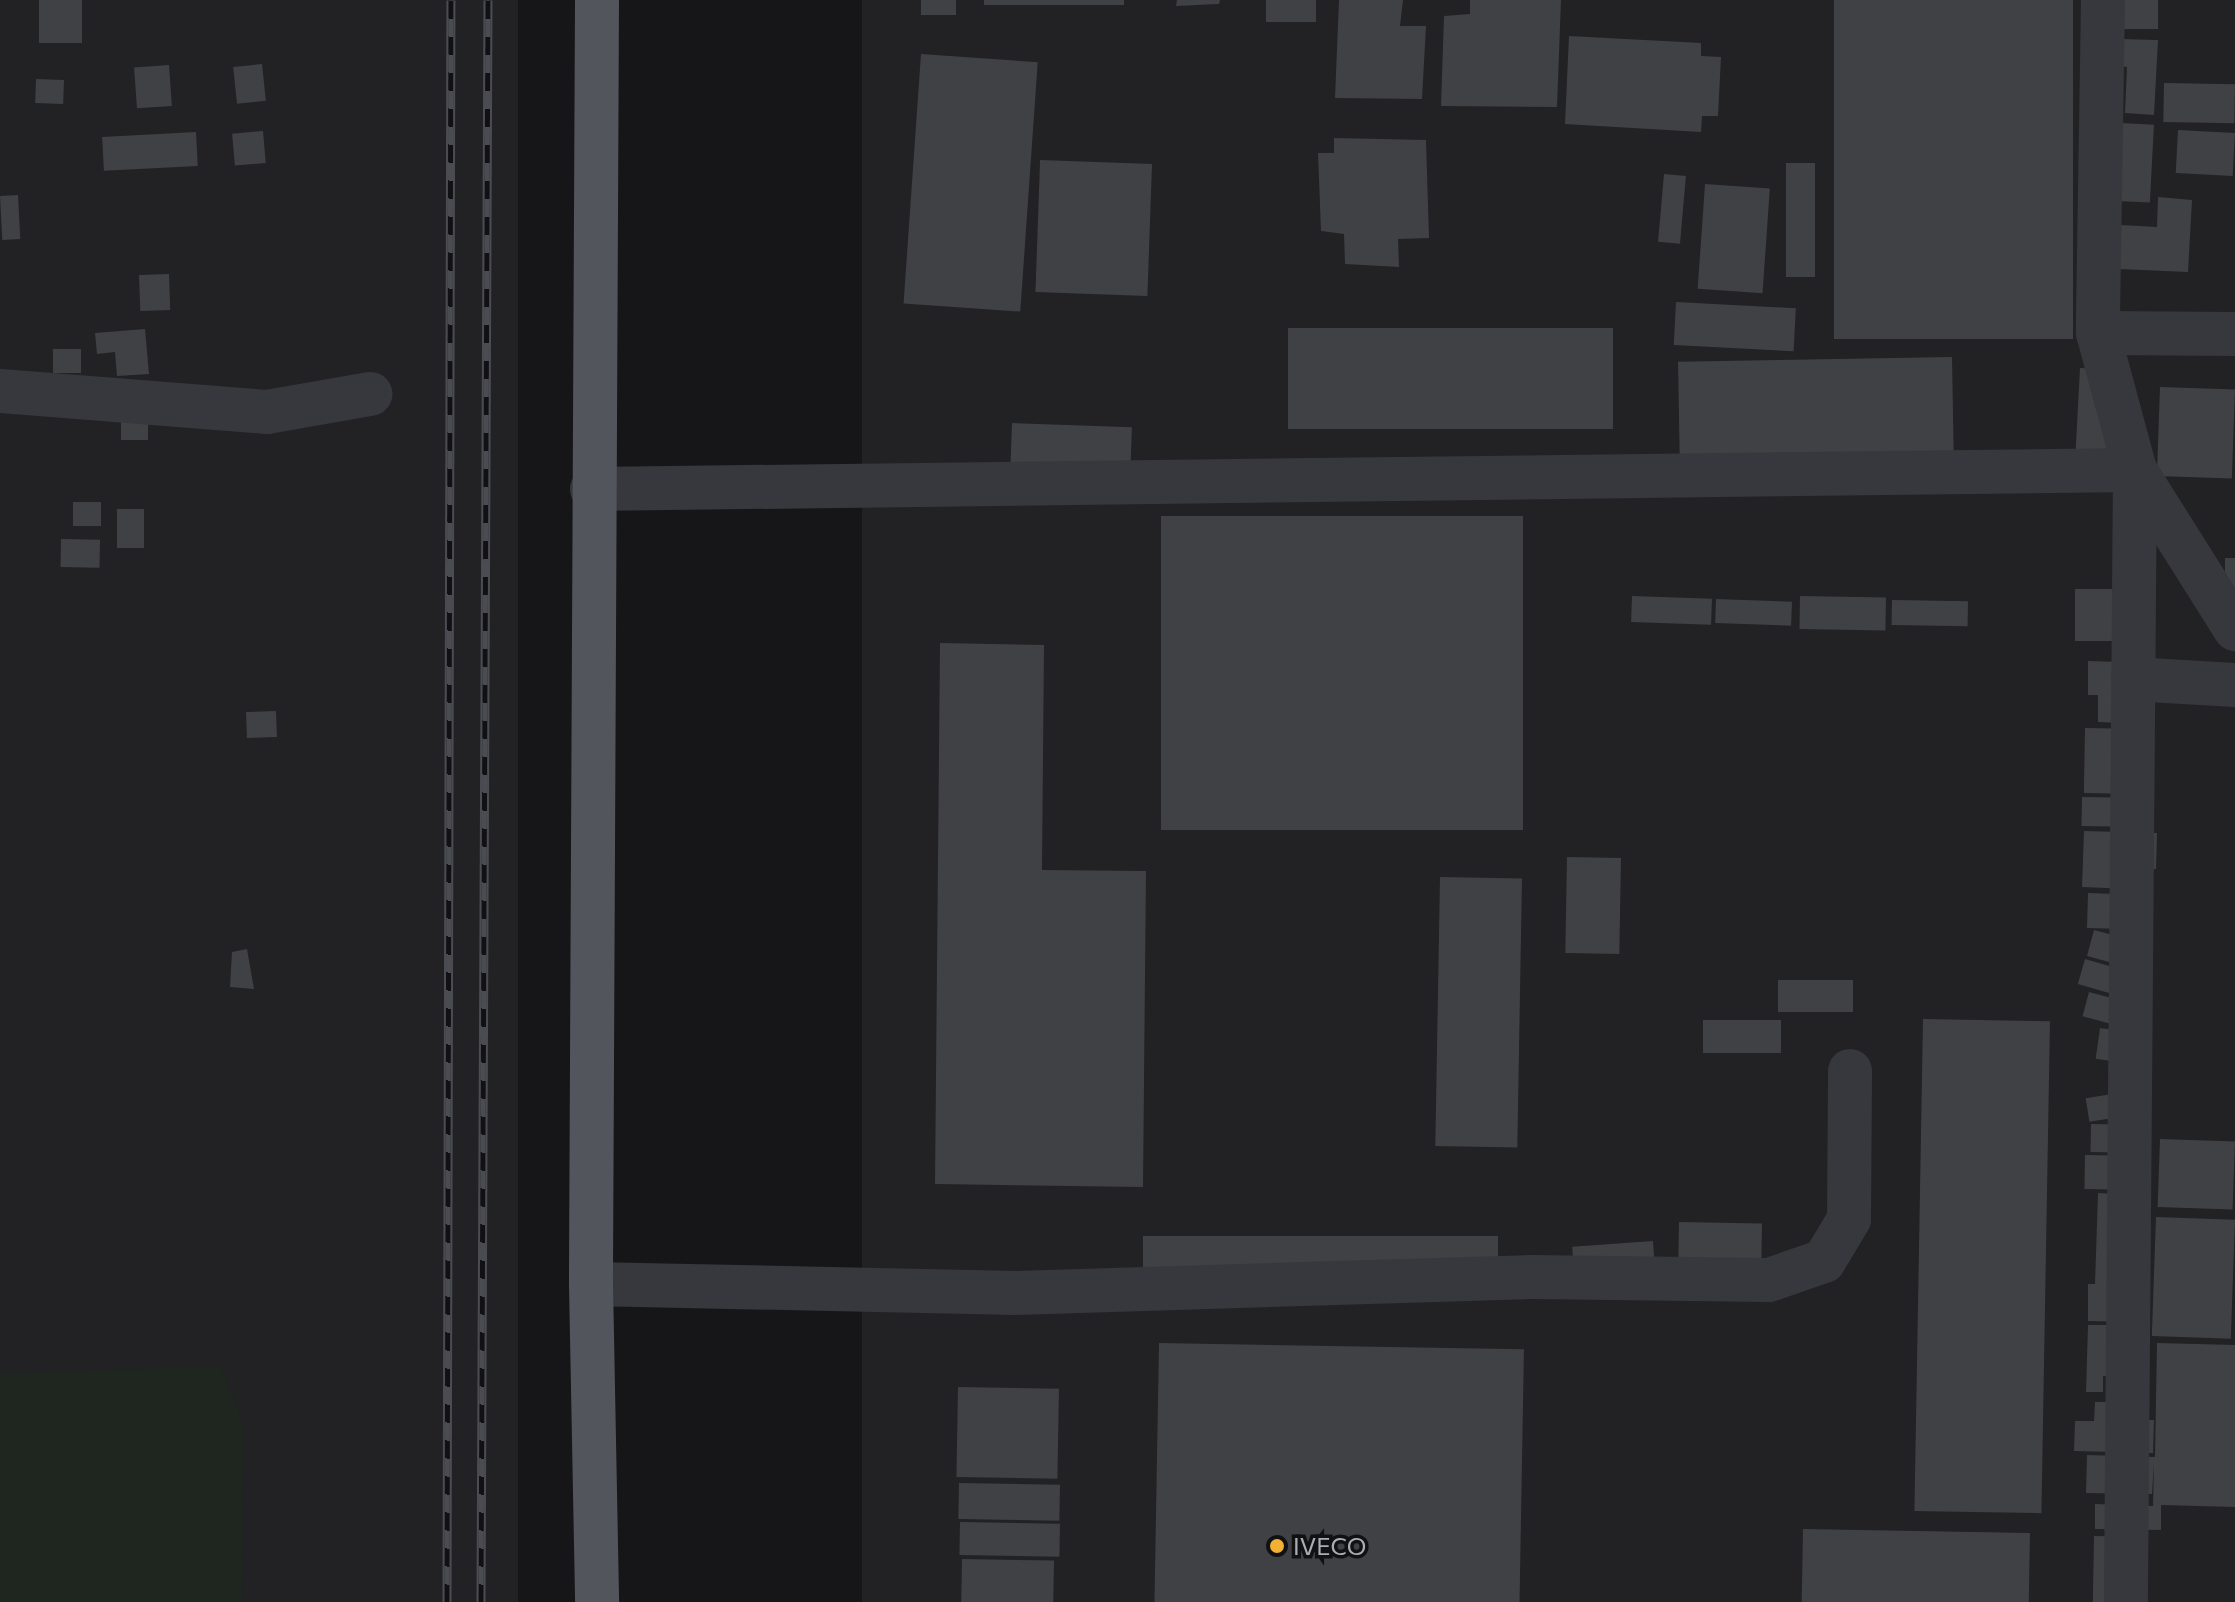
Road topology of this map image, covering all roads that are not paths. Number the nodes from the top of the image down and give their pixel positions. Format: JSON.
{"nodes":[{"id":1,"x":597,"y":0,"type":"edge"},
{"id":2,"x":2103,"y":0,"type":"edge"},
{"id":3,"x":2098,"y":333,"type":"junction"},
{"id":4,"x":2235,"y":334,"type":"edge"},
{"id":5,"x":0,"y":391,"type":"edge"},
{"id":6,"x":370,"y":394,"type":"dead end"},
{"id":7,"x":2135,"y":470,"type":"junction"},
{"id":8,"x":592,"y":489,"type":"junction"},
{"id":9,"x":2235,"y":629,"type":"edge"},
{"id":10,"x":2133,"y":679,"type":"junction"},
{"id":11,"x":2235,"y":685,"type":"edge"},
{"id":12,"x":1850,"y":1071,"type":"dead end"},
{"id":13,"x":591,"y":1284,"type":"junction"},
{"id":14,"x":597,"y":1602,"type":"edge"},
{"id":15,"x":2126,"y":1602,"type":"edge"}],
"edges":[{"from":1,"to":8,"type":"main road"},
{"from":2,"to":3,"type":"street"},
{"from":3,"to":4,"type":"street"},
{"from":3,"to":7,"type":"street"},
{"from":5,"to":6,"type":"street"},
{"from":7,"to":8,"type":"street"},
{"from":7,"to":9,"type":"street"},
{"from":7,"to":10,"type":"street"},
{"from":8,"to":13,"type":"main road"},
{"from":10,"to":11,"type":"street"},
{"from":10,"to":15,"type":"street"},
{"from":12,"to":13,"type":"street"},
{"from":13,"to":14,"type":"main road"}]}
